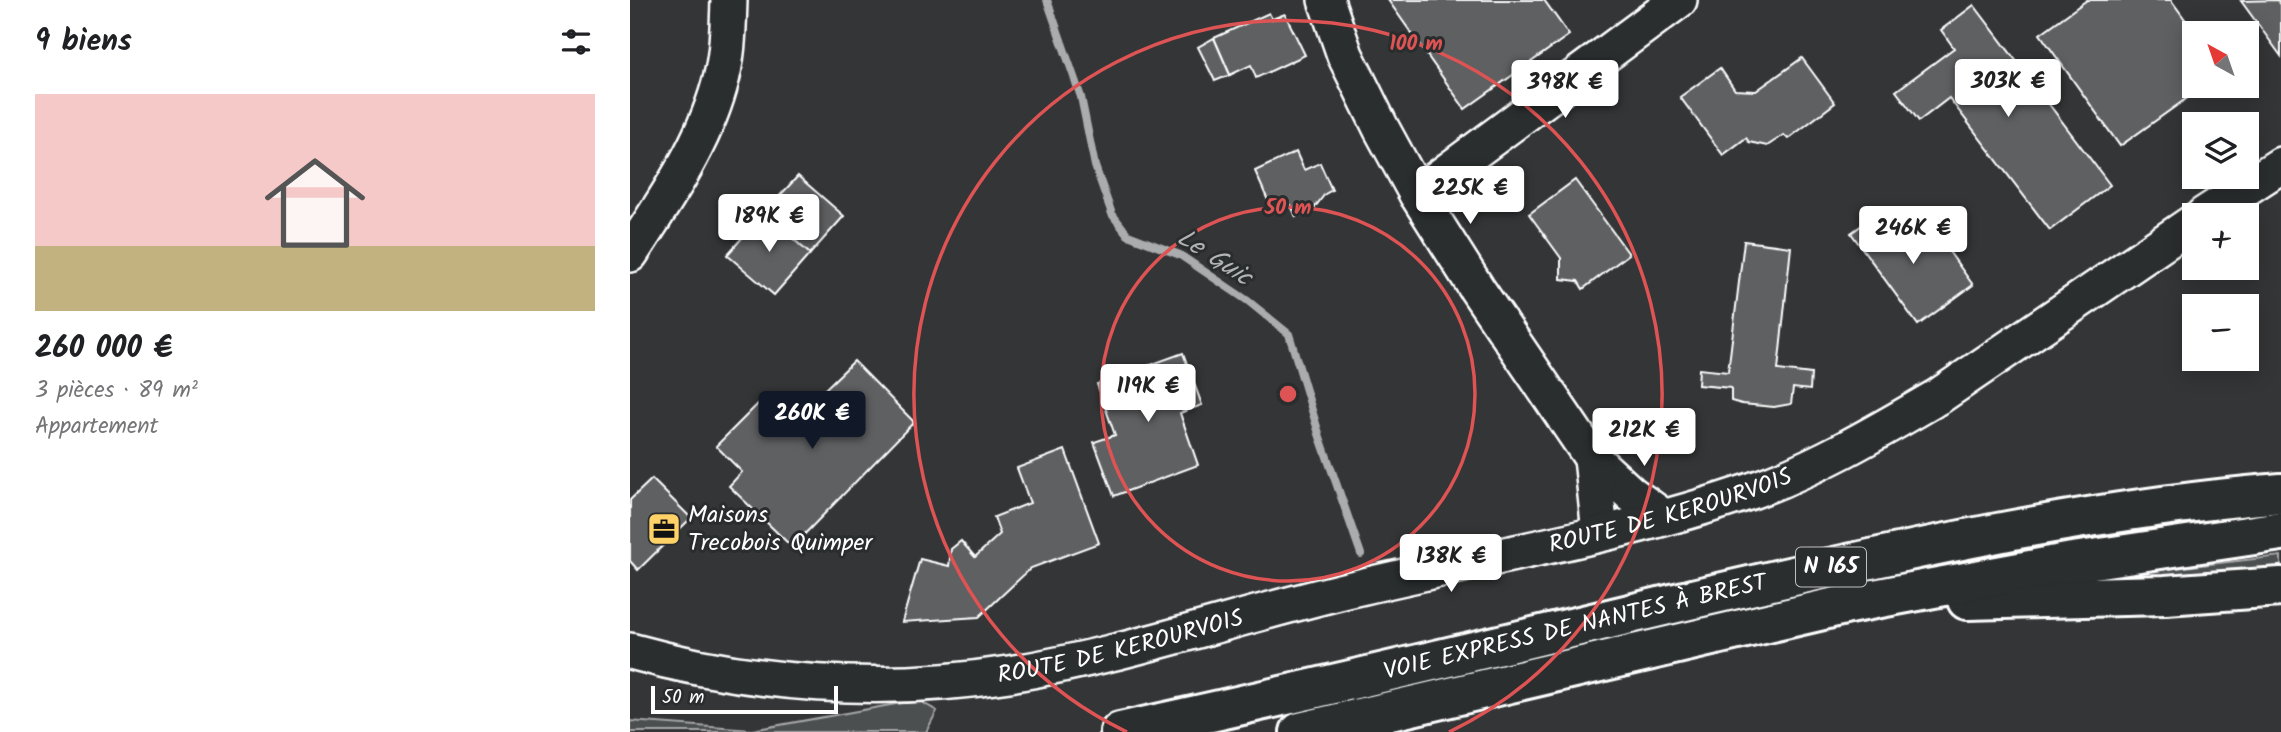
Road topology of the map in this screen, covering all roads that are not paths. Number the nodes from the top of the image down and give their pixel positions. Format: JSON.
{"nodes":[{"id":1,"x":729,"y":0,"type":"edge"},
{"id":2,"x":1326,"y":0,"type":"edge"},
{"id":3,"x":1679,"y":0,"type":"edge"},
{"id":4,"x":2281,"y":164,"type":"edge"},
{"id":5,"x":1418,"y":194,"type":"junction"},
{"id":6,"x":2222,"y":203,"type":"edge"},
{"id":7,"x":2182,"y":230,"type":"edge"},
{"id":8,"x":630,"y":254,"type":"edge"},
{"id":9,"x":1592,"y":458,"type":"junction"},
{"id":10,"x":2281,"y":485,"type":"edge"},
{"id":11,"x":2281,"y":493,"type":"edge"},
{"id":12,"x":2235,"y":497,"type":"junction"},
{"id":13,"x":1662,"y":517,"type":"junction"},
{"id":14,"x":2281,"y":531,"type":"edge"},
{"id":15,"x":1600,"y":532,"type":"junction"},
{"id":16,"x":2281,"y":587,"type":"edge"},
{"id":17,"x":1853,"y":603,"type":"junction"},
{"id":18,"x":630,"y":651,"type":"edge"},
{"id":19,"x":1120,"y":732,"type":"edge"},
{"id":20,"x":1300,"y":732,"type":"edge"}],
"edges":[{"from":1,"to":8,"type":"street"},
{"from":2,"to":5,"type":"street"},
{"from":3,"to":5,"type":"street"},
{"from":4,"to":6,"type":"street"},
{"from":5,"to":9,"type":"street"},
{"from":7,"to":13,"type":"street","name":"ROUTE DE KEROURVOIS"},
{"from":9,"to":13,"type":"street"},
{"from":9,"to":15,"type":"street"},
{"from":10,"to":12,"type":"highway"},
{"from":11,"to":12,"type":"highway","name":"VOIE EXPRESS DE NANTES À BREST","number":"N 165"},
{"from":12,"to":19,"type":"highway","name":"VOIE EXPRESS DE NANTES À BREST","number":"N 165"},
{"from":13,"to":15,"type":"street","name":"ROUTE DE KEROURVOIS"},
{"from":14,"to":17,"type":"highway","name":"VOIE EXPRESS DE NANTES À BREST","number":"N 165"},
{"from":15,"to":18,"type":"street","name":"ROUTE DE KEROURVOIS"},
{"from":16,"to":17,"type":"highway"},
{"from":17,"to":20,"type":"highway","name":"VOIE EXPRESS DE NANTES À BREST","number":"N 165"}]}
